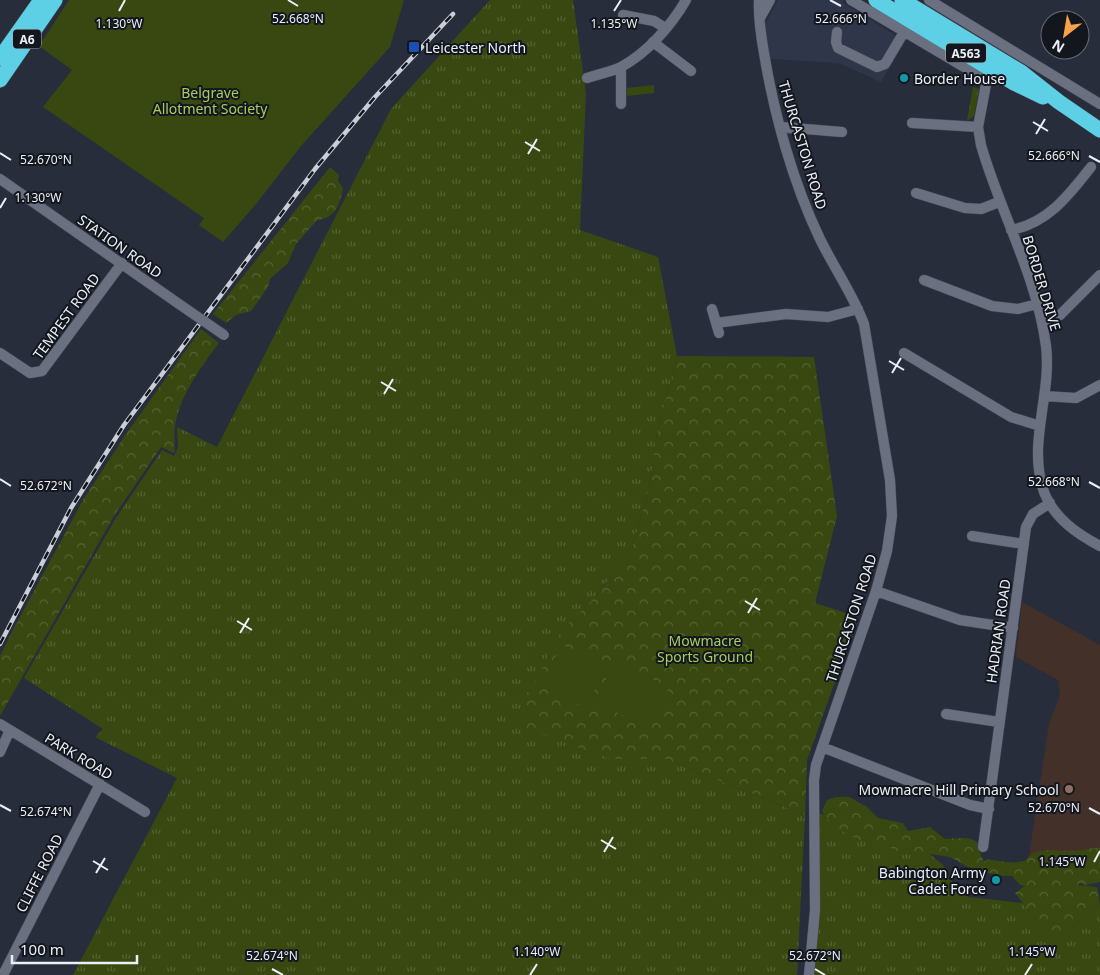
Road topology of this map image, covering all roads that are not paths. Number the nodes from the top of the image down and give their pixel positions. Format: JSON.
{"nodes":[{"id":1,"x":41,"y":0,"type":"edge"},
{"id":2,"x":55,"y":0,"type":"edge"},
{"id":3,"x":686,"y":0,"type":"edge"},
{"id":4,"x":759,"y":0,"type":"edge"},
{"id":5,"x":770,"y":0,"type":"edge"},
{"id":6,"x":851,"y":0,"type":"edge"},
{"id":7,"x":876,"y":0,"type":"edge"},
{"id":8,"x":902,"y":0,"type":"edge"},
{"id":9,"x":929,"y":0,"type":"edge"},
{"id":10,"x":623,"y":15,"type":"dead end"},
{"id":11,"x":760,"y":18,"type":"junction"},
{"id":12,"x":665,"y":28,"type":"junction"},
{"id":13,"x":837,"y":32,"type":"dead end"},
{"id":14,"x":904,"y":32,"type":"junction"},
{"id":15,"x":654,"y":42,"type":"junction"},
{"id":16,"x":6,"y":53,"type":"edge"},
{"id":17,"x":621,"y":67,"type":"junction"},
{"id":18,"x":989,"y":67,"type":"junction"},
{"id":19,"x":691,"y":71,"type":"dead end"},
{"id":20,"x":587,"y":78,"type":"dead end"},
{"id":21,"x":0,"y":80,"type":"edge"},
{"id":22,"x":621,"y":104,"type":"dead end"},
{"id":23,"x":1100,"y":104,"type":"edge"},
{"id":24,"x":912,"y":123,"type":"dead end"},
{"id":25,"x":781,"y":127,"type":"junction"},
{"id":26,"x":978,"y":127,"type":"junction"},
{"id":27,"x":1100,"y":130,"type":"edge"},
{"id":28,"x":842,"y":132,"type":"dead end"},
{"id":29,"x":1091,"y":167,"type":"dead end"},
{"id":30,"x":0,"y":179,"type":"edge"},
{"id":31,"x":916,"y":193,"type":"dead end"},
{"id":32,"x":999,"y":202,"type":"junction"},
{"id":33,"x":1011,"y":230,"type":"junction"},
{"id":34,"x":122,"y":263,"type":"junction"},
{"id":35,"x":1100,"y":275,"type":"edge"},
{"id":36,"x":927,"y":284,"type":"dead end"},
{"id":37,"x":1037,"y":304,"type":"junction"},
{"id":38,"x":712,"y":309,"type":"dead end"},
{"id":39,"x":858,"y":309,"type":"junction"},
{"id":40,"x":1042,"y":321,"type":"junction"},
{"id":41,"x":224,"y":335,"type":"dead end"},
{"id":42,"x":0,"y":354,"type":"edge"},
{"id":43,"x":904,"y":354,"type":"dead end"},
{"id":44,"x":1100,"y":386,"type":"edge"},
{"id":45,"x":1044,"y":396,"type":"junction"},
{"id":46,"x":1040,"y":426,"type":"junction"},
{"id":47,"x":1050,"y":504,"type":"junction"},
{"id":48,"x":972,"y":536,"type":"dead end"},
{"id":49,"x":1024,"y":544,"type":"junction"},
{"id":50,"x":1100,"y":546,"type":"edge"},
{"id":51,"x":876,"y":591,"type":"junction"},
{"id":52,"x":1014,"y":628,"type":"junction"},
{"id":53,"x":946,"y":714,"type":"dead end"},
{"id":54,"x":999,"y":722,"type":"junction"},
{"id":55,"x":4,"y":726,"type":"edge"},
{"id":56,"x":822,"y":747,"type":"junction"},
{"id":57,"x":0,"y":752,"type":"edge"},
{"id":58,"x":100,"y":784,"type":"junction"},
{"id":59,"x":989,"y":808,"type":"junction"},
{"id":60,"x":145,"y":812,"type":"dead end"},
{"id":61,"x":983,"y":847,"type":"dead end"},
{"id":62,"x":2,"y":975,"type":"edge"},
{"id":63,"x":809,"y":975,"type":"edge"}],
"edges":[{"from":1,"to":16,"type":"highway","number":"A6"},
{"from":2,"to":16,"type":"highway","number":"A6"},
{"from":3,"to":12,"type":"street"},
{"from":4,"to":11,"type":"street","name":"THURCASTON ROAD"},
{"from":5,"to":11,"type":"street"},
{"from":6,"to":14,"type":"street"},
{"from":7,"to":18,"type":"highway","number":"A563"},
{"from":8,"to":18,"type":"highway","number":"A563"},
{"from":9,"to":23,"type":"street"},
{"from":10,"to":12,"type":"street"},
{"from":11,"to":25,"type":"street","name":"THURCASTON ROAD"},
{"from":12,"to":15,"type":"street"},
{"from":13,"to":14,"type":"street"},
{"from":14,"to":18,"type":"street"},
{"from":15,"to":17,"type":"street"},
{"from":15,"to":19,"type":"street"},
{"from":16,"to":21,"type":"highway","number":"A6"},
{"from":17,"to":20,"type":"street"},
{"from":17,"to":22,"type":"street"},
{"from":18,"to":26,"type":"street","name":"BORDER DRIVE"},
{"from":18,"to":27,"type":"highway","number":"A563"},
{"from":24,"to":26,"type":"street"},
{"from":25,"to":28,"type":"street"},
{"from":25,"to":39,"type":"street","name":"THURCASTON ROAD"},
{"from":26,"to":32,"type":"street","name":"BORDER DRIVE"},
{"from":29,"to":33,"type":"street"},
{"from":30,"to":34,"type":"street","name":"STATION ROAD"},
{"from":31,"to":32,"type":"street"},
{"from":32,"to":33,"type":"street","name":"BORDER DRIVE"},
{"from":33,"to":37,"type":"street","name":"BORDER DRIVE"},
{"from":34,"to":41,"type":"street","name":"STATION ROAD","bridge":true},
{"from":34,"to":42,"type":"street","name":"TEMPEST ROAD"},
{"from":35,"to":40,"type":"street"},
{"from":36,"to":37,"type":"street"},
{"from":37,"to":40,"type":"street","name":"BORDER DRIVE"},
{"from":38,"to":39,"type":"street"},
{"from":39,"to":51,"type":"street","name":"THURCASTON ROAD"},
{"from":40,"to":45,"type":"street","name":"BORDER DRIVE"},
{"from":43,"to":46,"type":"street"},
{"from":44,"to":45,"type":"street"},
{"from":45,"to":46,"type":"street","name":"BORDER DRIVE"},
{"from":46,"to":47,"type":"street","name":"BORDER DRIVE"},
{"from":47,"to":49,"type":"street","name":"HADRIAN ROAD"},
{"from":47,"to":50,"type":"street","name":"BORDER DRIVE"},
{"from":48,"to":49,"type":"street"},
{"from":49,"to":52,"type":"street","name":"HADRIAN ROAD"},
{"from":51,"to":52,"type":"street"},
{"from":51,"to":56,"type":"street","name":"THURCASTON ROAD"},
{"from":52,"to":54,"type":"street","name":"HADRIAN ROAD"},
{"from":53,"to":54,"type":"street"},
{"from":54,"to":59,"type":"street","name":"HADRIAN ROAD"},
{"from":55,"to":57,"type":"street"},
{"from":55,"to":58,"type":"street","name":"PARK ROAD"},
{"from":56,"to":59,"type":"street"},
{"from":56,"to":63,"type":"street","name":"THURCASTON ROAD"},
{"from":58,"to":60,"type":"street","name":"PARK ROAD"},
{"from":58,"to":62,"type":"street","name":"CLIFFE ROAD"},
{"from":59,"to":61,"type":"street","name":"HADRIAN ROAD"}]}
